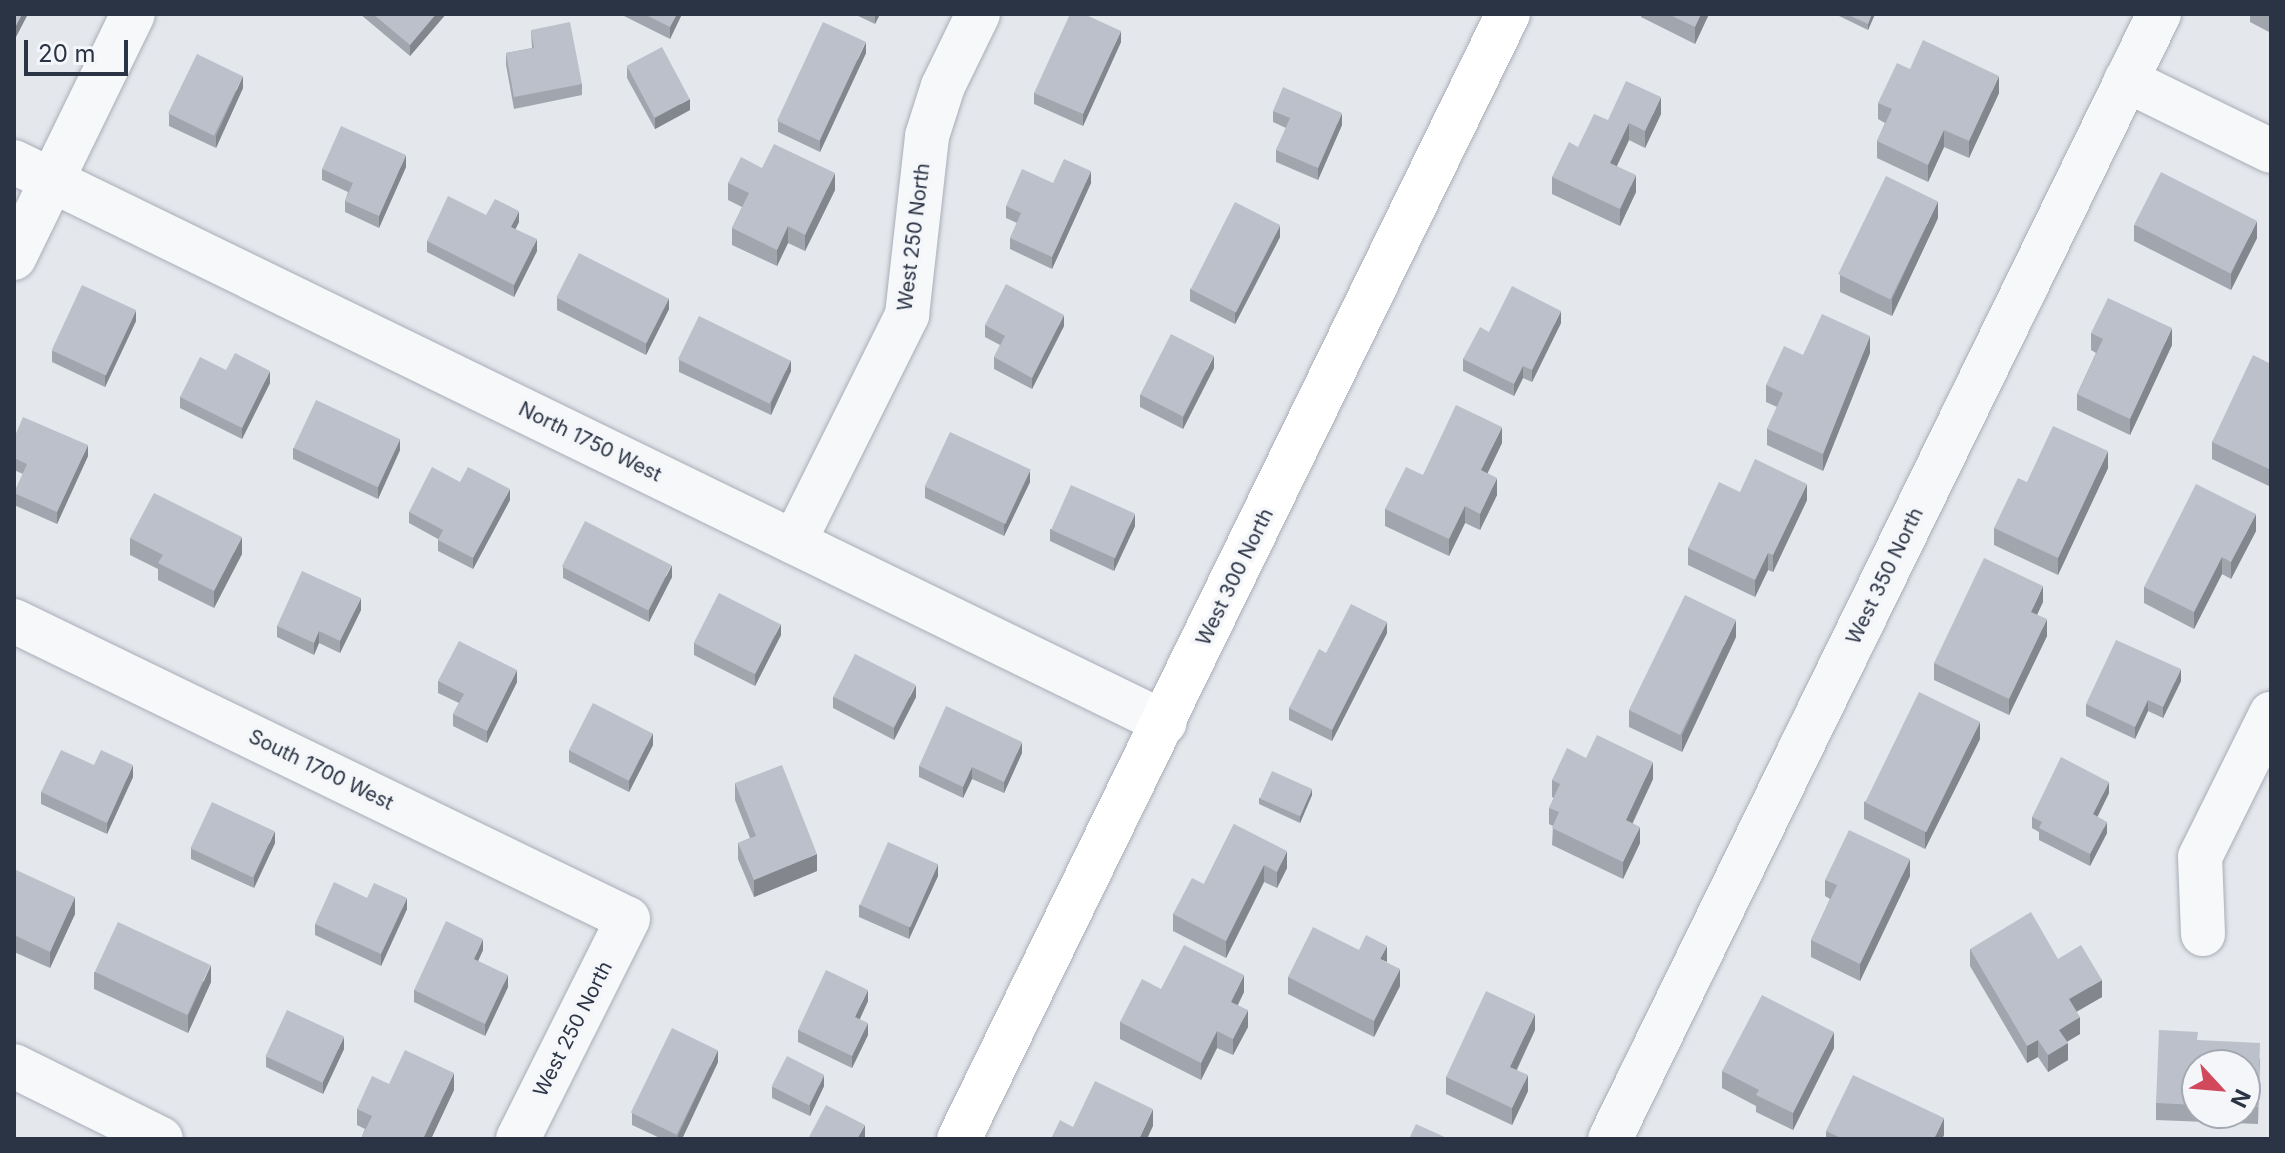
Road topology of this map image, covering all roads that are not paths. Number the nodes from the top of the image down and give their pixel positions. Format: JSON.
{"nodes":[{"id":1,"x":133,"y":14,"type":"edge"},
{"id":2,"x":978,"y":14,"type":"edge"},
{"id":3,"x":1508,"y":14,"type":"edge"},
{"id":4,"x":2159,"y":14,"type":"edge"},
{"id":5,"x":2126,"y":80,"type":"junction"},
{"id":6,"x":2271,"y":151,"type":"edge"},
{"id":7,"x":33,"y":171,"type":"edge"},
{"id":8,"x":14,"y":258,"type":"edge"},
{"id":9,"x":794,"y":542,"type":"junction"},
{"id":10,"x":14,"y":621,"type":"edge"},
{"id":11,"x":2271,"y":714,"type":"edge"},
{"id":12,"x":1165,"y":723,"type":"junction"},
{"id":13,"x":628,"y":919,"type":"joint"},
{"id":14,"x":2203,"y":934,"type":"dead end"},
{"id":15,"x":14,"y":1066,"type":"edge"},
{"id":16,"x":161,"y":1139,"type":"edge"},
{"id":17,"x":518,"y":1139,"type":"edge"},
{"id":18,"x":959,"y":1139,"type":"edge"},
{"id":19,"x":1610,"y":1139,"type":"edge"}],
"edges":[{"from":1,"to":7,"type":"street"},
{"from":2,"to":9,"type":"street","name":"West 250 North"},
{"from":3,"to":12,"type":"main road","name":"West 300 North"},
{"from":4,"to":5,"type":"street","name":"West 350 North"},
{"from":5,"to":6,"type":"street"},
{"from":5,"to":19,"type":"street","name":"West 350 North"},
{"from":7,"to":8,"type":"street"},
{"from":7,"to":9,"type":"street","name":"North 1750 West"},
{"from":9,"to":12,"type":"street","name":"North 1750 West"},
{"from":10,"to":13,"type":"street","name":"South 1700 West"},
{"from":11,"to":14,"type":"street"},
{"from":12,"to":18,"type":"main road","name":"West 300 North"},
{"from":13,"to":17,"type":"street","name":"West 250 North"},
{"from":15,"to":16,"type":"street"}]}
